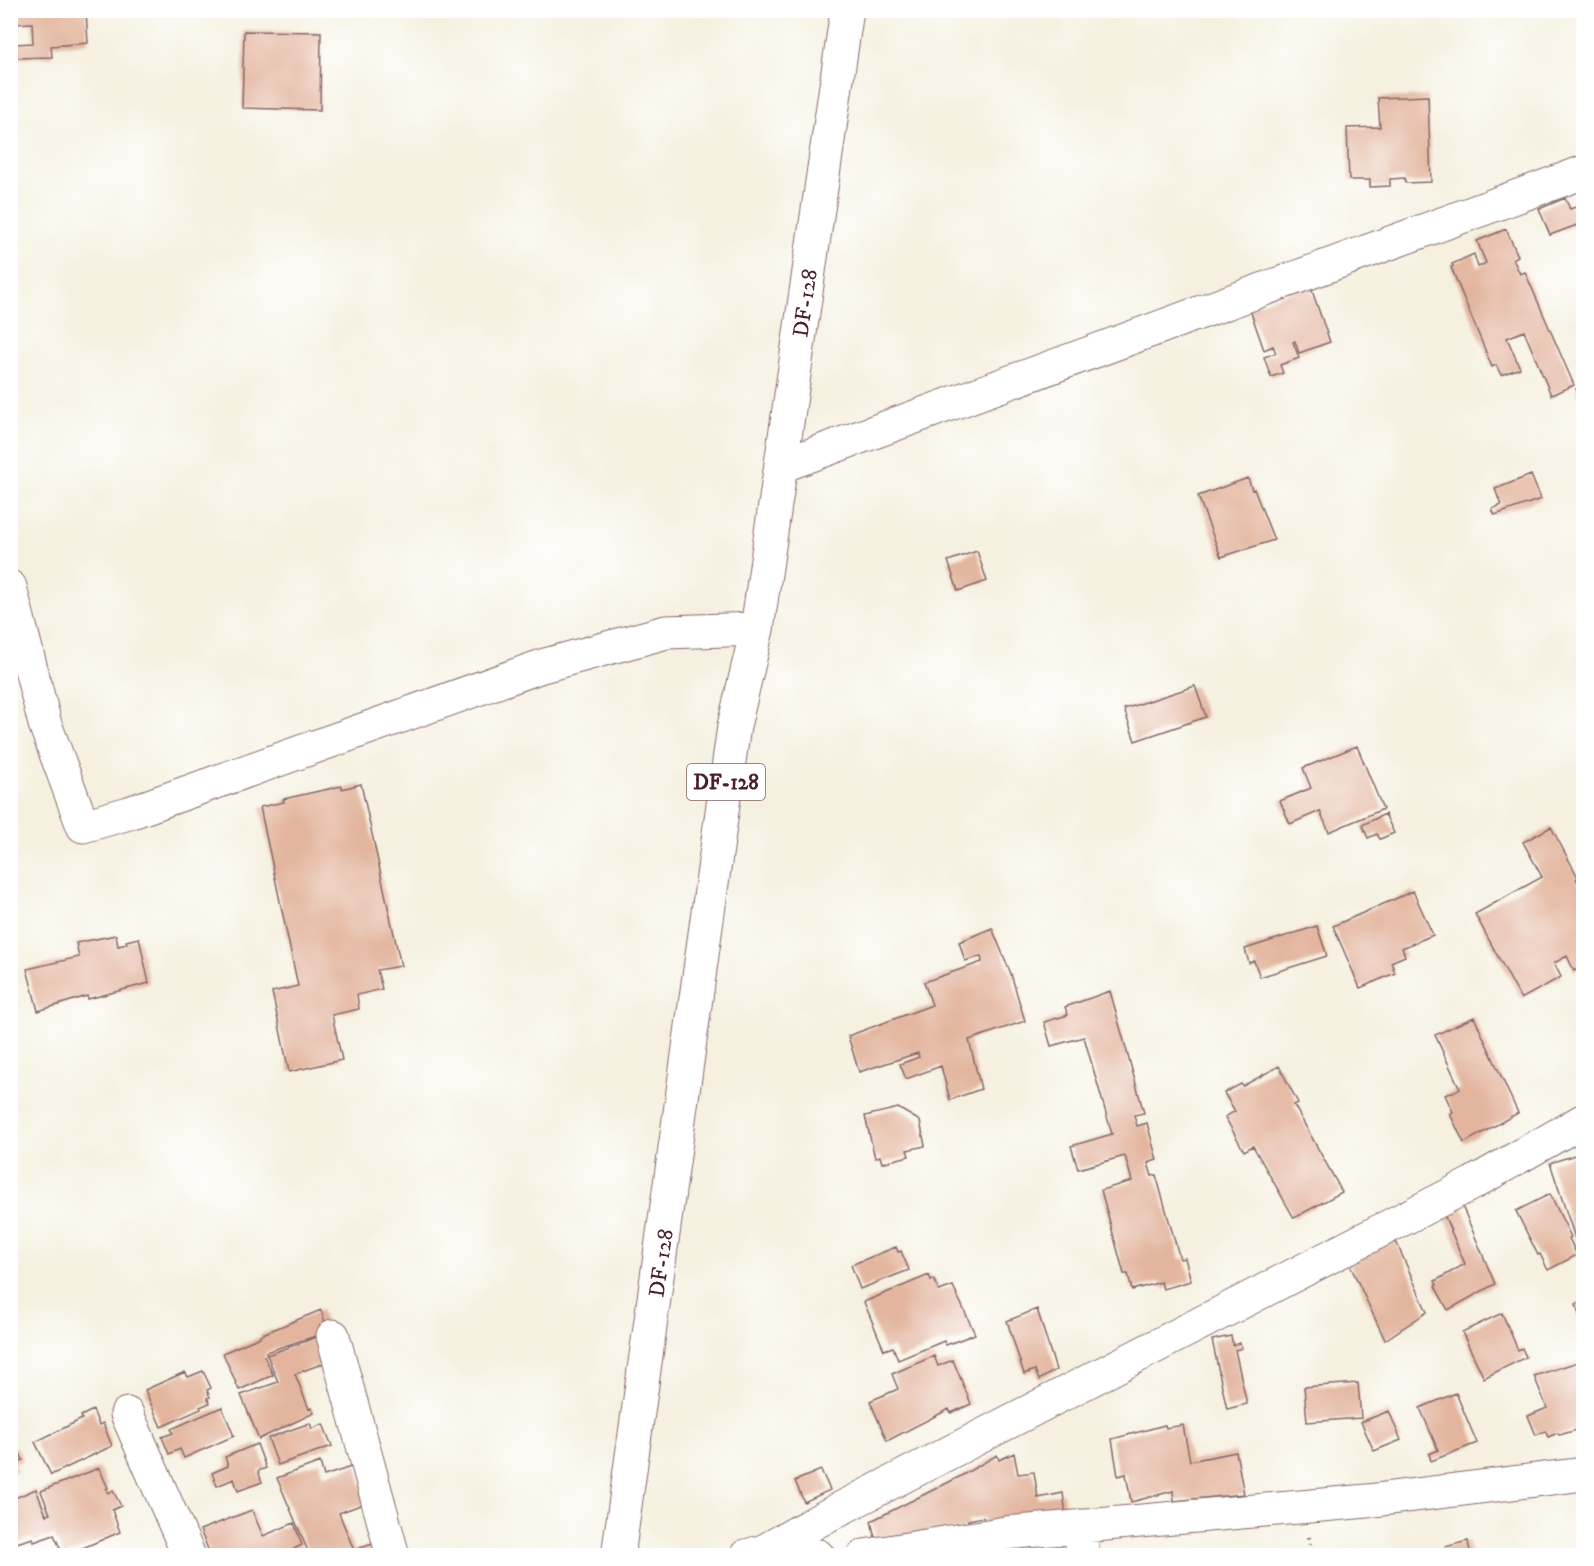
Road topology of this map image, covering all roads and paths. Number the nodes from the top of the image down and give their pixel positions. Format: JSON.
{"nodes":[{"id":1,"x":846,"y":10,"type":"edge"},
{"id":2,"x":1584,"y":172,"type":"edge"},
{"id":3,"x":781,"y":466,"type":"junction"},
{"id":4,"x":10,"y":587,"type":"edge"},
{"id":5,"x":757,"y":629,"type":"junction"},
{"id":6,"x":1584,"y":1120,"type":"edge"},
{"id":7,"x":333,"y":1335,"type":"dead end"},
{"id":8,"x":127,"y":1414,"type":"dead end"},
{"id":9,"x":1584,"y":1474,"type":"edge"},
{"id":10,"x":1082,"y":1541,"type":"edge"},
{"id":11,"x":755,"y":1553,"type":"edge"},
{"id":12,"x":189,"y":1556,"type":"edge"},
{"id":13,"x":393,"y":1556,"type":"edge"},
{"id":14,"x":618,"y":1556,"type":"edge"},
{"id":15,"x":818,"y":1556,"type":"edge"},
{"id":16,"x":864,"y":1556,"type":"edge"}],
"edges":[{"from":1,"to":3,"type":"street","name":"DF-128","number":"DF-128"},
{"from":2,"to":3,"type":"street"},
{"from":3,"to":5,"type":"street","name":"DF-128","number":"DF-128"},
{"from":4,"to":5,"type":"street"},
{"from":5,"to":14,"type":"street","name":"DF-128","number":"DF-128"},
{"from":6,"to":11,"type":"street"},
{"from":7,"to":13,"type":"street"},
{"from":8,"to":12,"type":"street"},
{"from":9,"to":10,"type":"street"},
{"from":10,"to":16,"type":"street"},
{"from":11,"to":15,"type":"street"}]}
